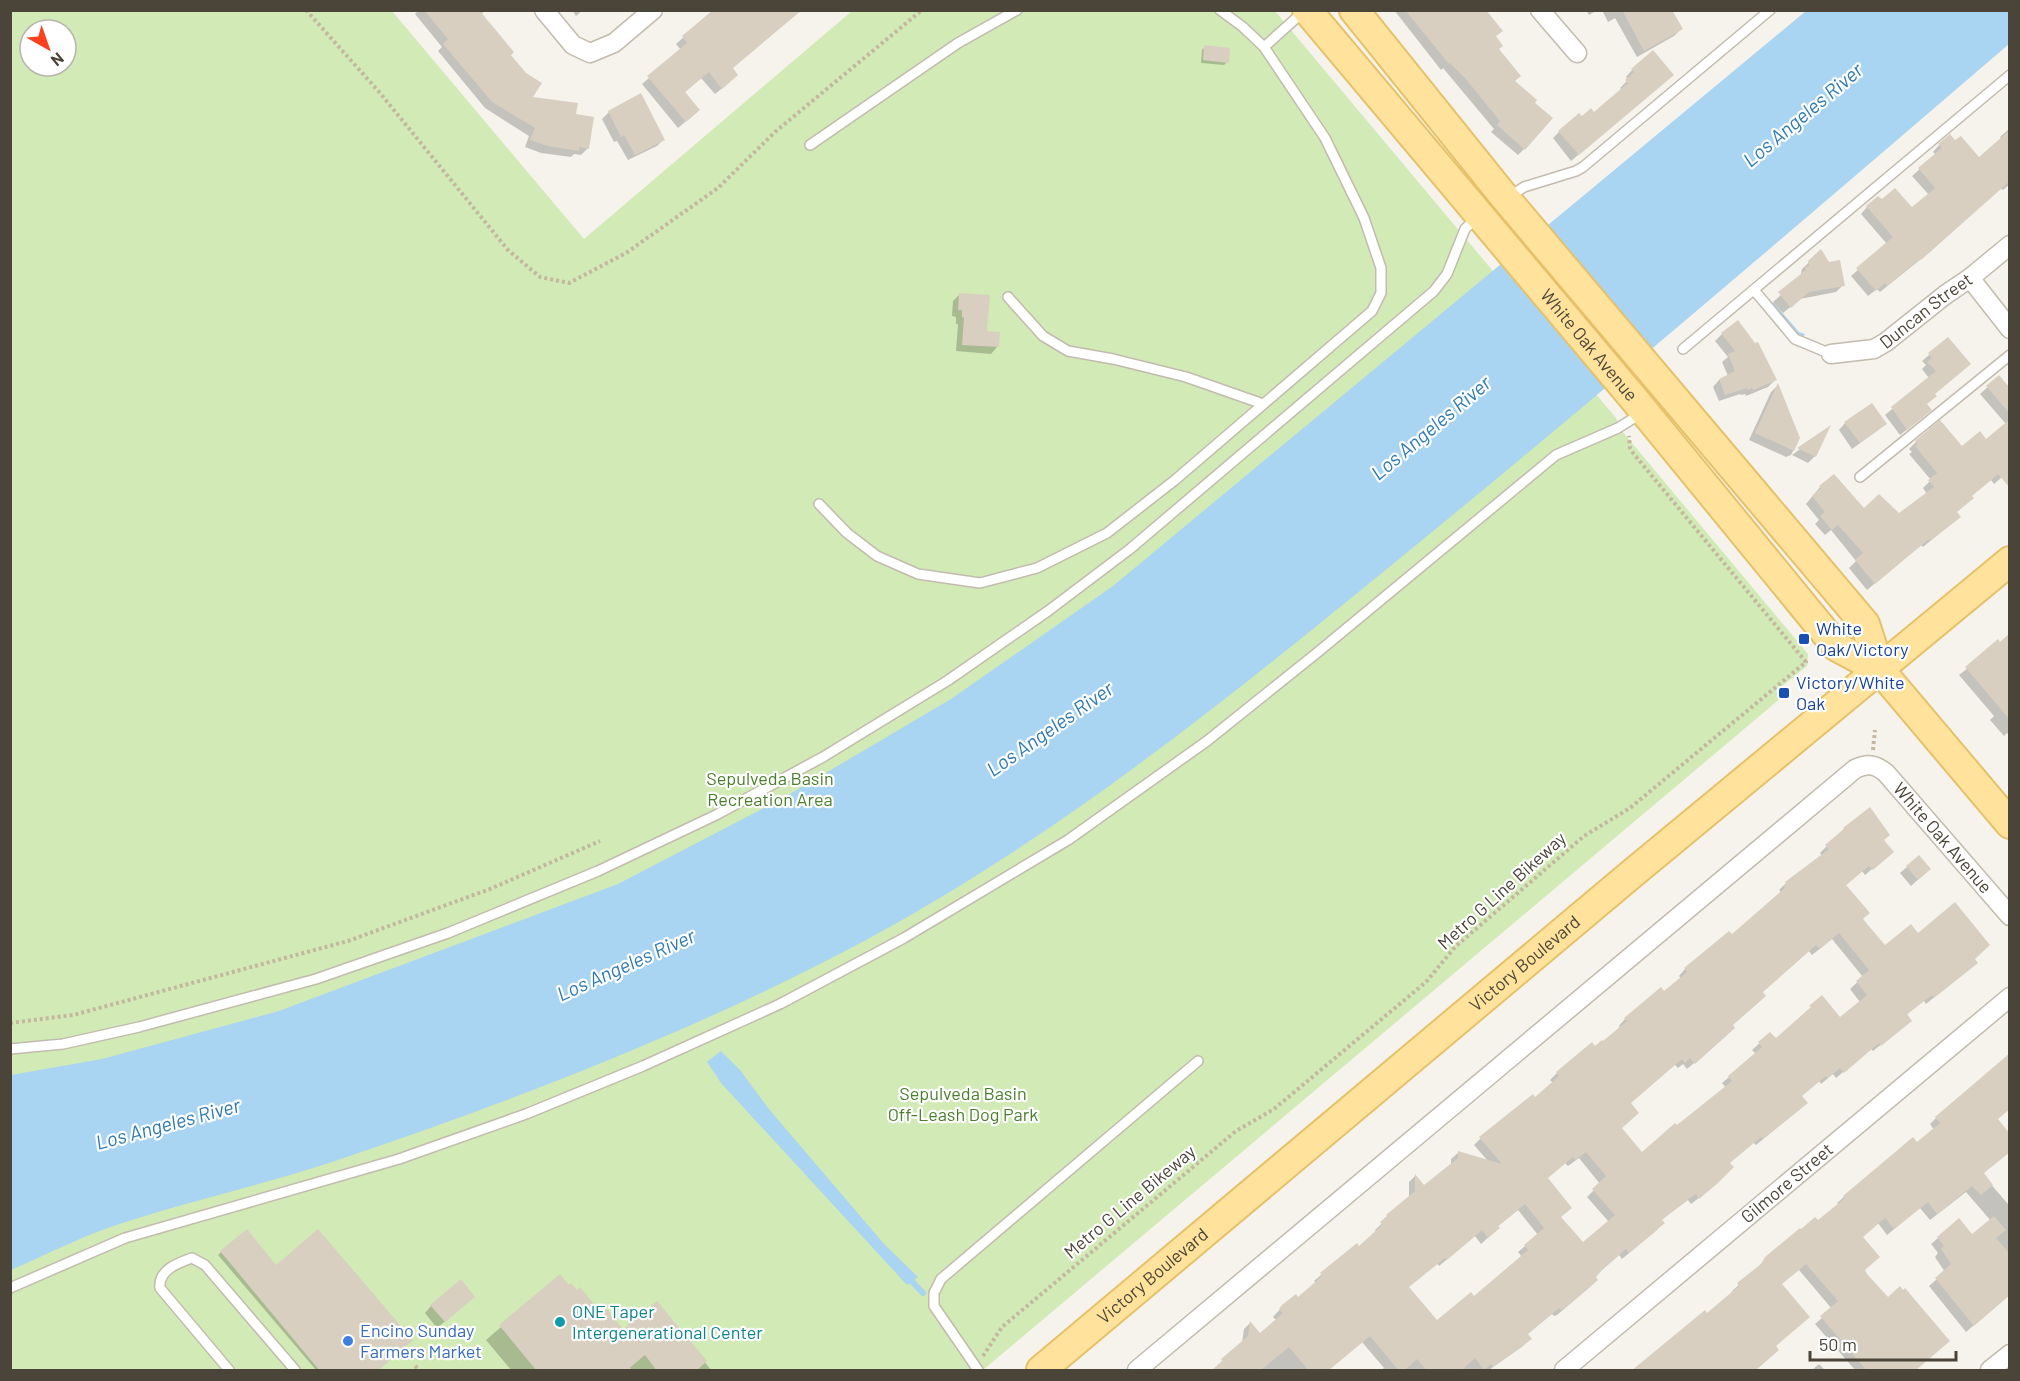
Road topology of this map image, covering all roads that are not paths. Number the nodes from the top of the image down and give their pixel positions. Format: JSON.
{"nodes":[{"id":1,"x":544,"y":10,"type":"edge"},
{"id":2,"x":653,"y":10,"type":"edge"},
{"id":3,"x":1017,"y":10,"type":"edge"},
{"id":4,"x":1220,"y":10,"type":"edge"},
{"id":5,"x":1306,"y":10,"type":"edge"},
{"id":6,"x":1354,"y":10,"type":"edge"},
{"id":7,"x":1540,"y":10,"type":"edge"},
{"id":8,"x":1770,"y":10,"type":"edge"},
{"id":9,"x":1264,"y":47,"type":"junction"},
{"id":10,"x":1576,"y":53,"type":"dead end"},
{"id":11,"x":2010,"y":75,"type":"edge"},
{"id":12,"x":810,"y":145,"type":"dead end"},
{"id":13,"x":1512,"y":205,"type":"junction"},
{"id":14,"x":1486,"y":223,"type":"junction"},
{"id":15,"x":2010,"y":245,"type":"edge"},
{"id":16,"x":1970,"y":278,"type":"junction"},
{"id":17,"x":1754,"y":290,"type":"junction"},
{"id":18,"x":1008,"y":297,"type":"dead end"},
{"id":19,"x":2010,"y":329,"type":"edge"},
{"id":20,"x":1683,"y":349,"type":"dead end"},
{"id":21,"x":1831,"y":354,"type":"joint"},
{"id":22,"x":2010,"y":355,"type":"edge"},
{"id":23,"x":1263,"y":404,"type":"junction"},
{"id":24,"x":1637,"y":414,"type":"junction"},
{"id":25,"x":1860,"y":477,"type":"dead end"},
{"id":26,"x":819,"y":504,"type":"dead end"},
{"id":27,"x":2010,"y":561,"type":"edge"},
{"id":28,"x":1880,"y":670,"type":"junction"},
{"id":29,"x":2010,"y":824,"type":"edge"},
{"id":30,"x":2010,"y":916,"type":"edge"},
{"id":31,"x":2010,"y":997,"type":"edge"},
{"id":32,"x":10,"y":1049,"type":"edge"},
{"id":33,"x":1198,"y":1061,"type":"dead end"},
{"id":34,"x":10,"y":1288,"type":"edge"},
{"id":35,"x":2010,"y":1354,"type":"edge"},
{"id":36,"x":977,"y":1369,"type":"edge"},
{"id":37,"x":229,"y":1371,"type":"edge"},
{"id":38,"x":295,"y":1371,"type":"edge"},
{"id":39,"x":1041,"y":1371,"type":"edge"},
{"id":40,"x":1137,"y":1371,"type":"edge"},
{"id":41,"x":1564,"y":1371,"type":"edge"},
{"id":42,"x":1990,"y":1371,"type":"edge"}],
"edges":[{"from":1,"to":2,"type":"street"},
{"from":3,"to":12,"type":"lane"},
{"from":4,"to":9,"type":"lane"},
{"from":5,"to":9,"type":"lane"},
{"from":5,"to":14,"type":"main road","name":"White Oak Avenue"},
{"from":6,"to":13,"type":"main road","name":"White Oak Avenue"},
{"from":7,"to":10,"type":"street"},
{"from":8,"to":13,"type":"lane"},
{"from":9,"to":23,"type":"lane"},
{"from":11,"to":17,"type":"lane"},
{"from":13,"to":28,"type":"main road","name":"White Oak Avenue"},
{"from":14,"to":24,"type":"main road","name":"White Oak Avenue"},
{"from":14,"to":32,"type":"lane"},
{"from":15,"to":16,"type":"street","name":"Duncan Street"},
{"from":16,"to":19,"type":"street"},
{"from":16,"to":21,"type":"street","name":"Duncan Street"},
{"from":17,"to":20,"type":"lane"},
{"from":17,"to":21,"type":"lane"},
{"from":18,"to":23,"type":"lane"},
{"from":22,"to":25,"type":"lane"},
{"from":23,"to":26,"type":"lane"},
{"from":24,"to":28,"type":"main road","name":"White Oak Avenue"},
{"from":24,"to":34,"type":"lane"},
{"from":27,"to":28,"type":"main road","name":"Victory Boulevard"},
{"from":28,"to":29,"type":"main road","name":"White Oak Avenue"},
{"from":28,"to":39,"type":"main road","name":"Victory Boulevard"},
{"from":30,"to":40,"type":"street","name":"White Oak Avenue"},
{"from":31,"to":41,"type":"street","name":"Gilmore Street"},
{"from":33,"to":36,"type":"lane"},
{"from":35,"to":42,"type":"street"},
{"from":37,"to":38,"type":"lane"}]}
